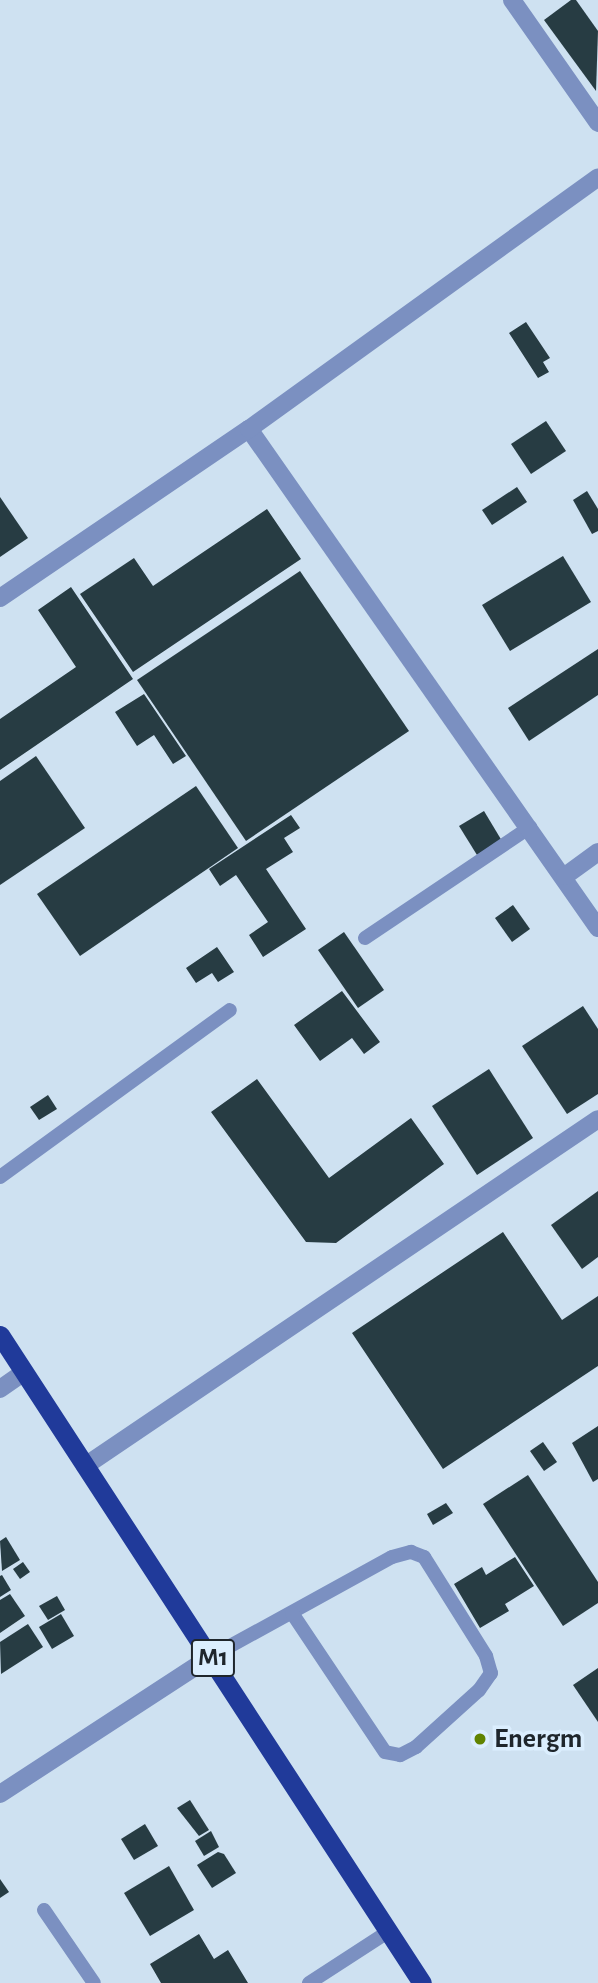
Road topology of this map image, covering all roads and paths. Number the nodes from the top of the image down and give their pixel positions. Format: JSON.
{"nodes":[{"id":1,"x":512,"y":0,"type":"edge"},
{"id":2,"x":598,"y":123,"type":"edge"},
{"id":3,"x":598,"y":177,"type":"edge"},
{"id":4,"x":249,"y":429,"type":"junction"},
{"id":5,"x":0,"y":598,"type":"edge"},
{"id":6,"x":530,"y":827,"type":"junction"},
{"id":7,"x":598,"y":852,"type":"edge"},
{"id":8,"x":565,"y":876,"type":"junction"},
{"id":9,"x":598,"y":928,"type":"edge"},
{"id":10,"x":365,"y":938,"type":"dead end"},
{"id":11,"x":230,"y":1010,"type":"dead end"},
{"id":12,"x":598,"y":1119,"type":"edge"},
{"id":13,"x":0,"y":1177,"type":"edge"},
{"id":14,"x":0,"y":1335,"type":"edge"},
{"id":15,"x":24,"y":1372,"type":"junction"},
{"id":16,"x":0,"y":1389,"type":"edge"},
{"id":17,"x":85,"y":1466,"type":"junction"},
{"id":18,"x":292,"y":1613,"type":"junction"},
{"id":19,"x":212,"y":1656,"type":"junction"},
{"id":20,"x":0,"y":1794,"type":"edge"},
{"id":21,"x":44,"y":1910,"type":"dead end"},
{"id":22,"x":389,"y":1931,"type":"junction"},
{"id":23,"x":94,"y":1983,"type":"edge"},
{"id":24,"x":309,"y":1983,"type":"edge"},
{"id":25,"x":422,"y":1983,"type":"edge"}],
"edges":[{"from":1,"to":2,"type":"street"},
{"from":3,"to":4,"type":"street"},
{"from":4,"to":5,"type":"street"},
{"from":4,"to":6,"type":"street"},
{"from":6,"to":8,"type":"street"},
{"from":6,"to":10,"type":"lane"},
{"from":7,"to":8,"type":"street"},
{"from":8,"to":9,"type":"street"},
{"from":11,"to":13,"type":"lane"},
{"from":12,"to":17,"type":"street"},
{"from":14,"to":15,"type":"highway","number":"M1"},
{"from":15,"to":16,"type":"street"},
{"from":15,"to":17,"type":"highway","number":"M1"},
{"from":17,"to":19,"type":"highway","number":"M1"},
{"from":18,"to":18,"type":"lane"},
{"from":18,"to":19,"type":"lane"},
{"from":19,"to":20,"type":"street"},
{"from":19,"to":22,"type":"highway","number":"M1"},
{"from":21,"to":23,"type":"lane"},
{"from":22,"to":24,"type":"lane"},
{"from":22,"to":25,"type":"highway","number":"M1"}]}
